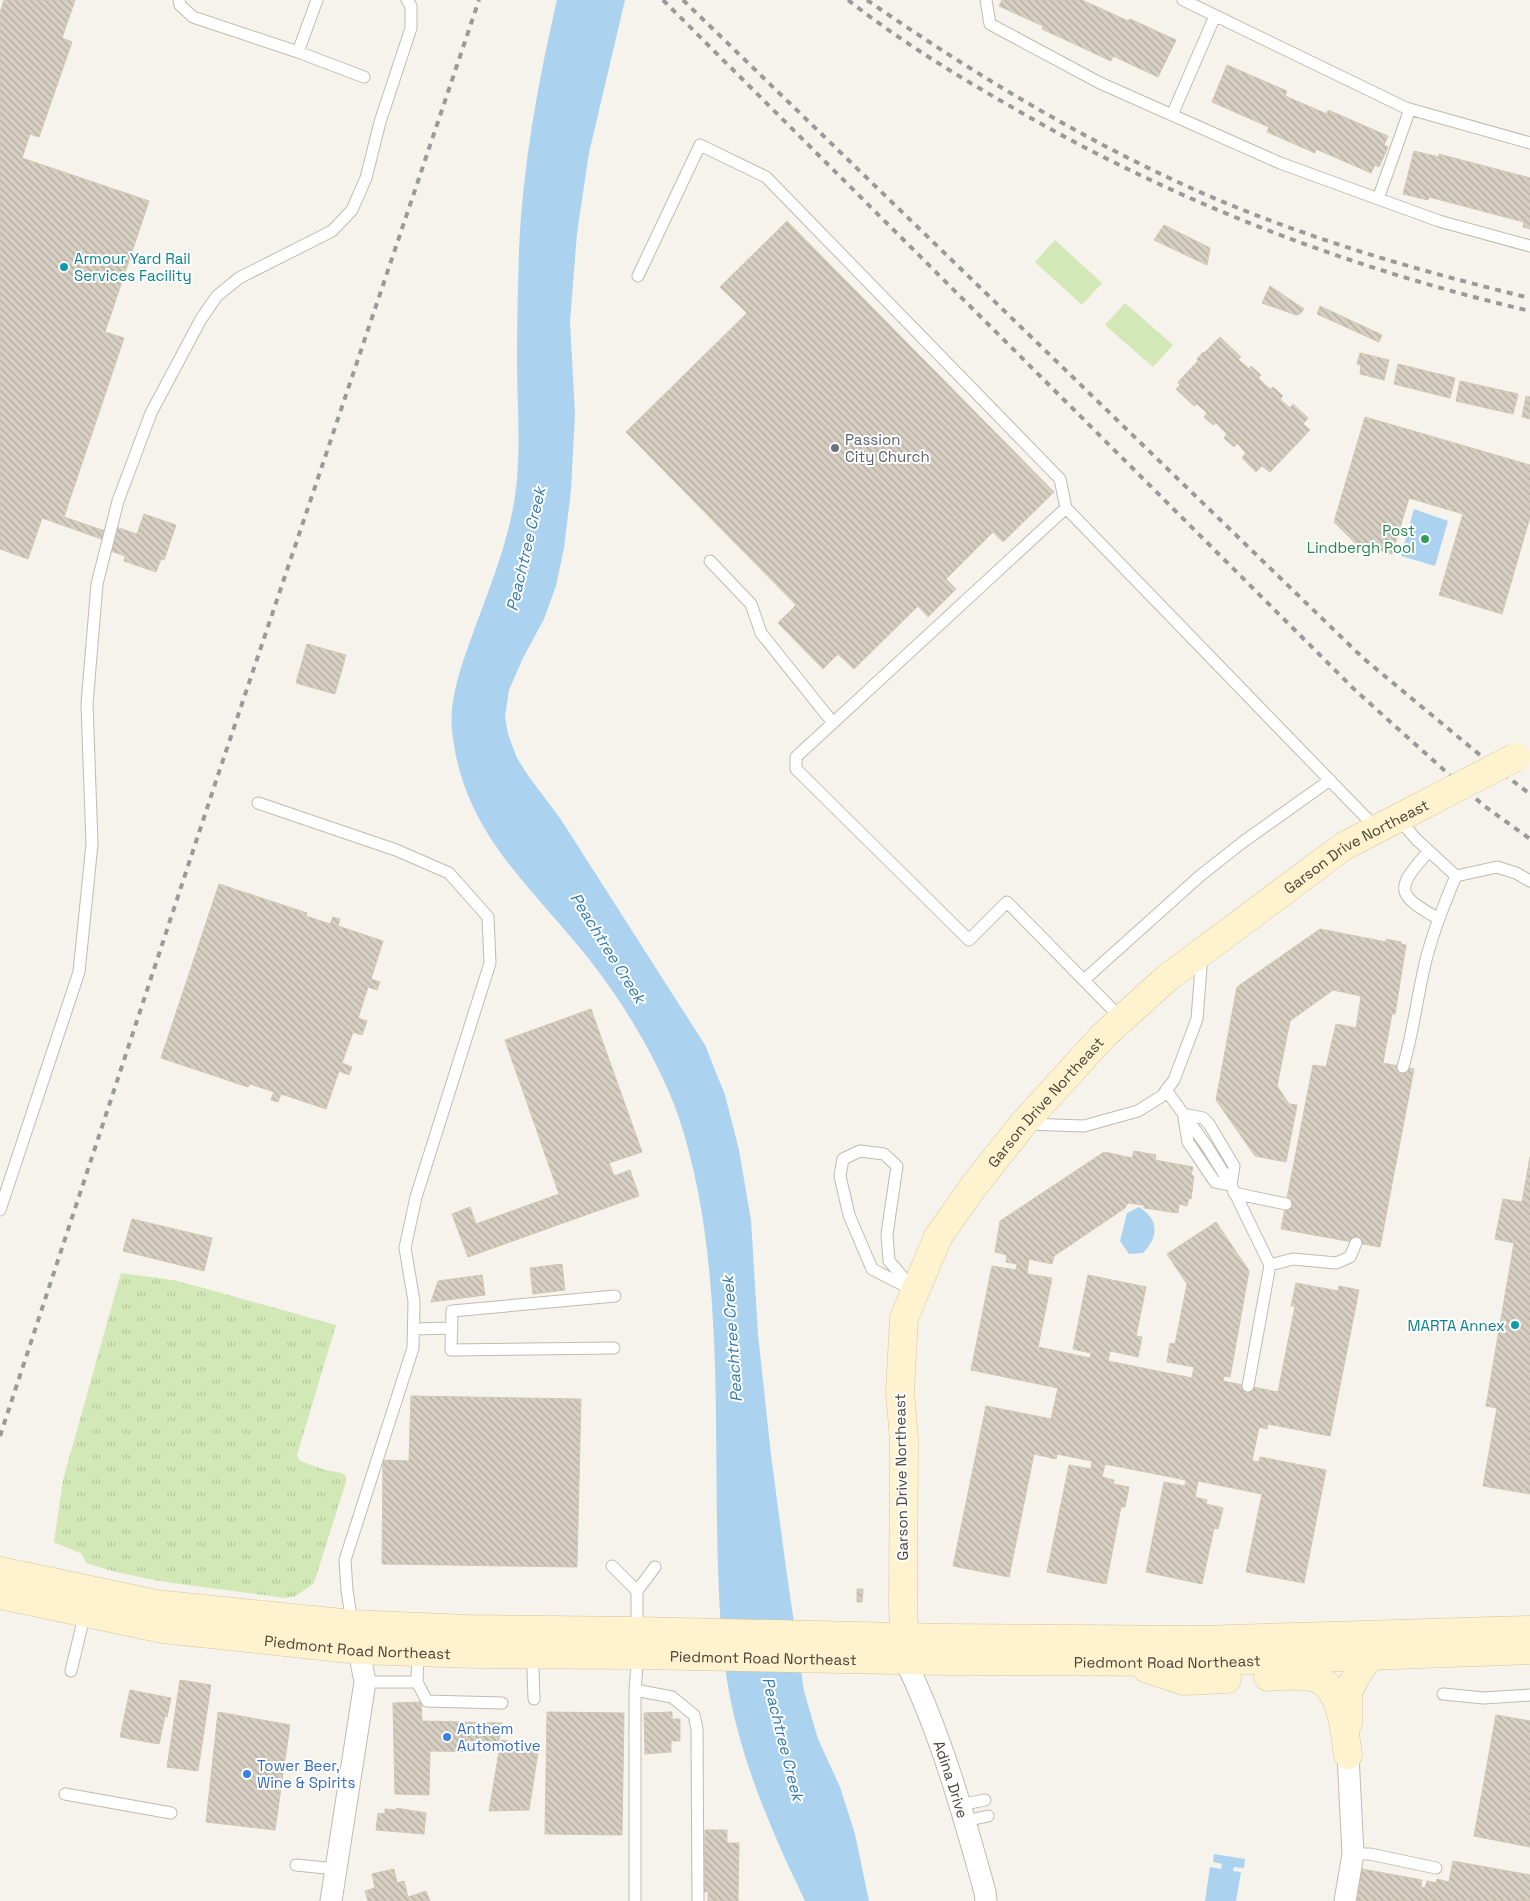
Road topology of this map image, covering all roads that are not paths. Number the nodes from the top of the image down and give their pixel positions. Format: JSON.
{"nodes":[{"id":1,"x":179,"y":0,"type":"edge"},
{"id":2,"x":317,"y":0,"type":"edge"},
{"id":3,"x":407,"y":0,"type":"edge"},
{"id":4,"x":986,"y":0,"type":"edge"},
{"id":5,"x":1183,"y":0,"type":"edge"},
{"id":6,"x":1215,"y":16,"type":"junction"},
{"id":7,"x":298,"y":52,"type":"junction"},
{"id":8,"x":364,"y":77,"type":"dead end"},
{"id":9,"x":1410,"y":109,"type":"junction"},
{"id":10,"x":1172,"y":115,"type":"junction"},
{"id":11,"x":1530,"y":143,"type":"edge"},
{"id":12,"x":1378,"y":199,"type":"junction"},
{"id":13,"x":1530,"y":246,"type":"edge"},
{"id":14,"x":638,"y":276,"type":"dead end"},
{"id":15,"x":1066,"y":508,"type":"junction"},
{"id":16,"x":710,"y":561,"type":"dead end"},
{"id":17,"x":833,"y":723,"type":"junction"},
{"id":18,"x":1523,"y":756,"type":"edge"},
{"id":19,"x":1330,"y":780,"type":"junction"},
{"id":20,"x":258,"y":803,"type":"dead end"},
{"id":21,"x":1387,"y":824,"type":"junction"},
{"id":22,"x":1429,"y":851,"type":"junction"},
{"id":23,"x":1456,"y":876,"type":"junction"},
{"id":24,"x":1530,"y":880,"type":"edge"},
{"id":25,"x":1439,"y":919,"type":"junction"},
{"id":26,"x":1202,"y":952,"type":"junction"},
{"id":27,"x":1084,"y":980,"type":"junction"},
{"id":28,"x":1122,"y":1019,"type":"junction"},
{"id":29,"x":1403,"y":1067,"type":"dead end"},
{"id":30,"x":1166,"y":1090,"type":"junction"},
{"id":31,"x":1183,"y":1114,"type":"junction"},
{"id":32,"x":1022,"y":1124,"type":"junction"},
{"id":33,"x":1232,"y":1189,"type":"junction"},
{"id":34,"x":1286,"y":1204,"type":"dead end"},
{"id":35,"x":0,"y":1210,"type":"edge"},
{"id":36,"x":1356,"y":1243,"type":"dead end"},
{"id":37,"x":1270,"y":1265,"type":"junction"},
{"id":38,"x":915,"y":1291,"type":"junction"},
{"id":39,"x":614,"y":1296,"type":"dead end"},
{"id":40,"x":452,"y":1328,"type":"junction"},
{"id":41,"x":414,"y":1329,"type":"junction"},
{"id":42,"x":614,"y":1348,"type":"dead end"},
{"id":43,"x":1248,"y":1386,"type":"dead end"},
{"id":44,"x":612,"y":1566,"type":"dead end"},
{"id":45,"x":655,"y":1568,"type":"dead end"},
{"id":46,"x":0,"y":1571,"type":"edge"},
{"id":47,"x":637,"y":1591,"type":"junction"},
{"id":48,"x":0,"y":1595,"type":"edge"},
{"id":49,"x":85,"y":1613,"type":"junction"},
{"id":50,"x":1530,"y":1630,"type":"edge"},
{"id":51,"x":356,"y":1637,"type":"junction"},
{"id":52,"x":637,"y":1643,"type":"junction"},
{"id":53,"x":904,"y":1648,"type":"junction"},
{"id":54,"x":1530,"y":1650,"type":"edge"},
{"id":55,"x":418,"y":1652,"type":"junction"},
{"id":56,"x":536,"y":1655,"type":"junction"},
{"id":57,"x":1371,"y":1656,"type":"junction"},
{"id":58,"x":1124,"y":1662,"type":"junction"},
{"id":59,"x":71,"y":1671,"type":"dead end"},
{"id":60,"x":365,"y":1682,"type":"junction"},
{"id":61,"x":417,"y":1682,"type":"junction"},
{"id":62,"x":635,"y":1690,"type":"junction"},
{"id":63,"x":1443,"y":1694,"type":"dead end"},
{"id":64,"x":1530,"y":1695,"type":"edge"},
{"id":65,"x":534,"y":1699,"type":"dead end"},
{"id":66,"x":502,"y":1703,"type":"dead end"},
{"id":67,"x":1348,"y":1756,"type":"junction"},
{"id":68,"x":64,"y":1794,"type":"dead end"},
{"id":69,"x":985,"y":1800,"type":"dead end"},
{"id":70,"x":171,"y":1813,"type":"dead end"},
{"id":71,"x":963,"y":1813,"type":"junction"},
{"id":72,"x":988,"y":1816,"type":"dead end"},
{"id":73,"x":1353,"y":1854,"type":"junction"},
{"id":74,"x":296,"y":1865,"type":"dead end"},
{"id":75,"x":1436,"y":1868,"type":"dead end"},
{"id":76,"x":336,"y":1869,"type":"junction"},
{"id":77,"x":331,"y":1901,"type":"edge"},
{"id":78,"x":635,"y":1901,"type":"edge"},
{"id":79,"x":698,"y":1901,"type":"edge"},
{"id":80,"x":986,"y":1901,"type":"edge"},
{"id":81,"x":1345,"y":1901,"type":"edge"}],
"edges":[{"from":1,"to":7,"type":"lane"},
{"from":2,"to":7,"type":"lane"},
{"from":3,"to":35,"type":"lane"},
{"from":4,"to":10,"type":"lane"},
{"from":5,"to":6,"type":"lane"},
{"from":6,"to":9,"type":"lane"},
{"from":6,"to":10,"type":"lane"},
{"from":7,"to":8,"type":"lane"},
{"from":9,"to":11,"type":"lane"},
{"from":9,"to":12,"type":"lane"},
{"from":10,"to":12,"type":"lane"},
{"from":12,"to":13,"type":"lane"},
{"from":14,"to":15,"type":"lane"},
{"from":15,"to":17,"type":"lane"},
{"from":15,"to":19,"type":"lane"},
{"from":16,"to":17,"type":"lane"},
{"from":17,"to":27,"type":"lane"},
{"from":18,"to":21,"type":"main road","name":"Garson Drive Northeast","bridge":true},
{"from":19,"to":21,"type":"lane"},
{"from":19,"to":27,"type":"lane"},
{"from":20,"to":41,"type":"lane"},
{"from":21,"to":22,"type":"lane"},
{"from":21,"to":26,"type":"main road","name":"Garson Drive Northeast"},
{"from":22,"to":23,"type":"lane"},
{"from":22,"to":25,"type":"lane"},
{"from":23,"to":24,"type":"lane"},
{"from":23,"to":25,"type":"lane"},
{"from":25,"to":29,"type":"lane"},
{"from":26,"to":28,"type":"main road","name":"Garson Drive Northeast"},
{"from":26,"to":30,"type":"lane"},
{"from":27,"to":28,"type":"lane"},
{"from":28,"to":32,"type":"main road","name":"Garson Drive Northeast"},
{"from":30,"to":31,"type":"lane"},
{"from":30,"to":32,"type":"lane"},
{"from":31,"to":33,"type":"lane"},
{"from":31,"to":33,"type":"lane"},
{"from":32,"to":38,"type":"main road","name":"Garson Drive Northeast"},
{"from":33,"to":34,"type":"lane"},
{"from":33,"to":37,"type":"lane"},
{"from":36,"to":37,"type":"lane"},
{"from":37,"to":43,"type":"lane"},
{"from":38,"to":38,"type":"lane"},
{"from":38,"to":53,"type":"main road","name":"Garson Drive Northeast"},
{"from":39,"to":40,"type":"lane"},
{"from":40,"to":41,"type":"lane"},
{"from":40,"to":42,"type":"lane"},
{"from":41,"to":51,"type":"lane"},
{"from":44,"to":47,"type":"lane"},
{"from":45,"to":47,"type":"lane"},
{"from":46,"to":51,"type":"main road","name":"Piedmont Road Northeast"},
{"from":47,"to":52,"type":"lane"},
{"from":48,"to":49,"type":"main road","name":"Piedmont Road Northeast"},
{"from":49,"to":51,"type":"main road","name":"Piedmont Road Northeast"},
{"from":49,"to":59,"type":"lane"},
{"from":50,"to":53,"type":"main road","name":"Piedmont Road Northeast"},
{"from":51,"to":52,"type":"main road","name":"Piedmont Road Northeast"},
{"from":51,"to":55,"type":"main road","name":"Piedmont Road Northeast"},
{"from":51,"to":60,"type":"street"},
{"from":52,"to":53,"type":"main road","name":"Piedmont Road Northeast"},
{"from":52,"to":56,"type":"main road","name":"Piedmont Road Northeast"},
{"from":52,"to":62,"type":"lane"},
{"from":53,"to":58,"type":"main road","name":"Piedmont Road Northeast"},
{"from":53,"to":71,"type":"street","name":"Adina Drive"},
{"from":54,"to":57,"type":"main road","name":"Piedmont Road Northeast"},
{"from":55,"to":56,"type":"main road","name":"Piedmont Road Northeast"},
{"from":55,"to":61,"type":"lane"},
{"from":56,"to":65,"type":"lane"},
{"from":57,"to":58,"type":"main road","name":"Piedmont Road Northeast"},
{"from":57,"to":67,"type":"main road"},
{"from":58,"to":67,"type":"main road"},
{"from":60,"to":61,"type":"lane"},
{"from":60,"to":76,"type":"street"},
{"from":61,"to":66,"type":"lane"},
{"from":62,"to":78,"type":"lane"},
{"from":62,"to":79,"type":"lane"},
{"from":63,"to":64,"type":"lane"},
{"from":67,"to":73,"type":"street"},
{"from":68,"to":70,"type":"lane"},
{"from":69,"to":71,"type":"lane"},
{"from":71,"to":72,"type":"lane"},
{"from":71,"to":80,"type":"street","name":"Adina Drive"},
{"from":73,"to":75,"type":"lane"},
{"from":73,"to":81,"type":"street"},
{"from":74,"to":76,"type":"lane"},
{"from":76,"to":77,"type":"street"}]}
